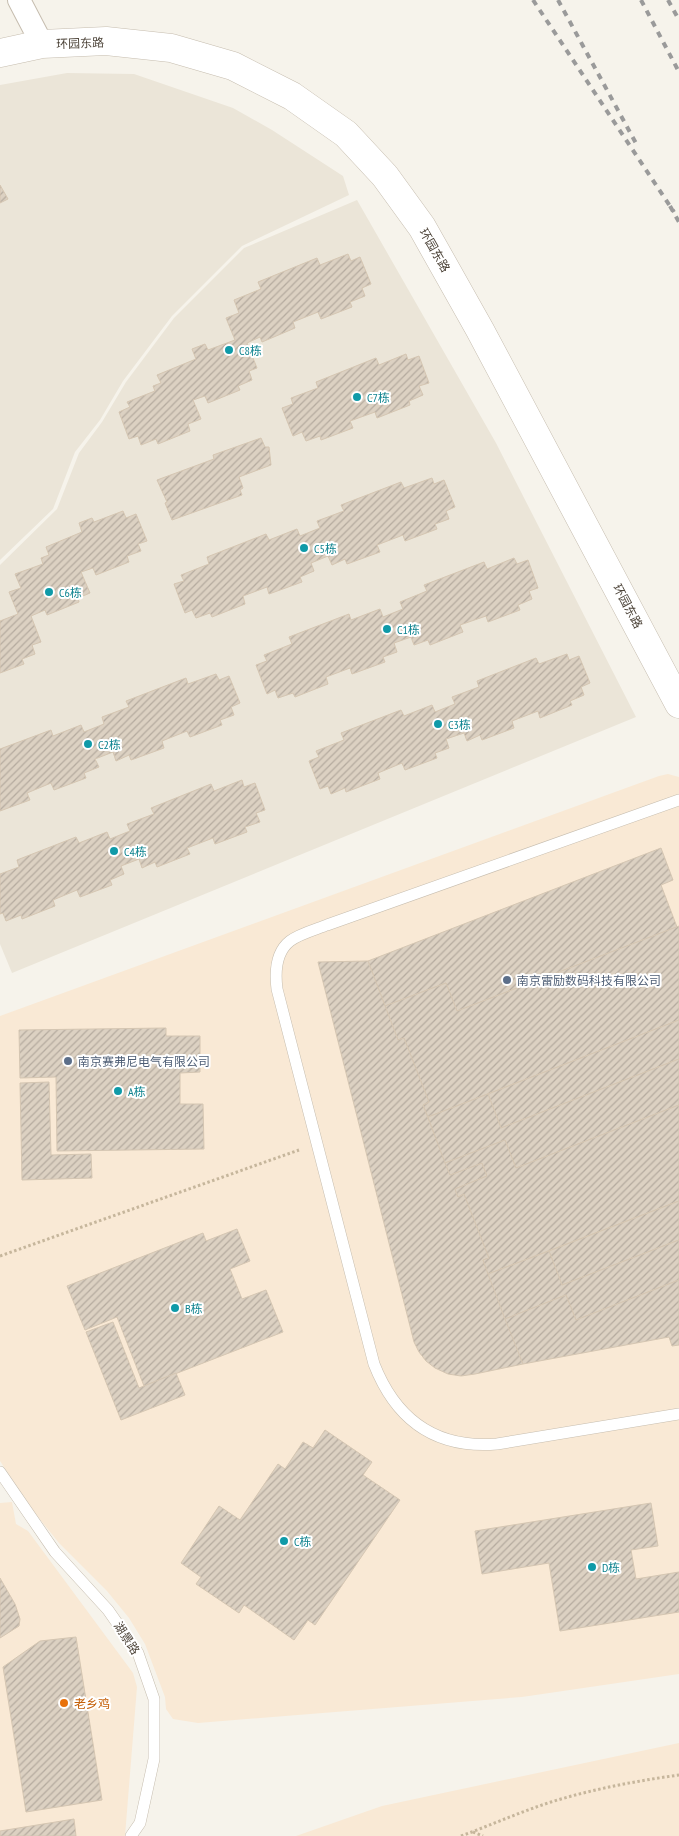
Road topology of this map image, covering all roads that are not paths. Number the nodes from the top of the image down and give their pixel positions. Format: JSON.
{"nodes":[{"id":1,"x":19,"y":0,"type":"edge"},
{"id":2,"x":42,"y":44,"type":"junction"},
{"id":3,"x":0,"y":53,"type":"edge"},
{"id":4,"x":679,"y":704,"type":"edge"},
{"id":5,"x":679,"y":800,"type":"edge"},
{"id":6,"x":679,"y":1414,"type":"edge"},
{"id":7,"x":0,"y":1472,"type":"edge"},
{"id":8,"x":132,"y":1836,"type":"edge"}],
"edges":[{"from":1,"to":2,"type":"street"},
{"from":2,"to":3,"type":"street","name":"环园东路"},
{"from":2,"to":4,"type":"street","name":"环园东路"},
{"from":5,"to":6,"type":"lane"},
{"from":7,"to":8,"type":"lane","name":"湖景路"}]}
